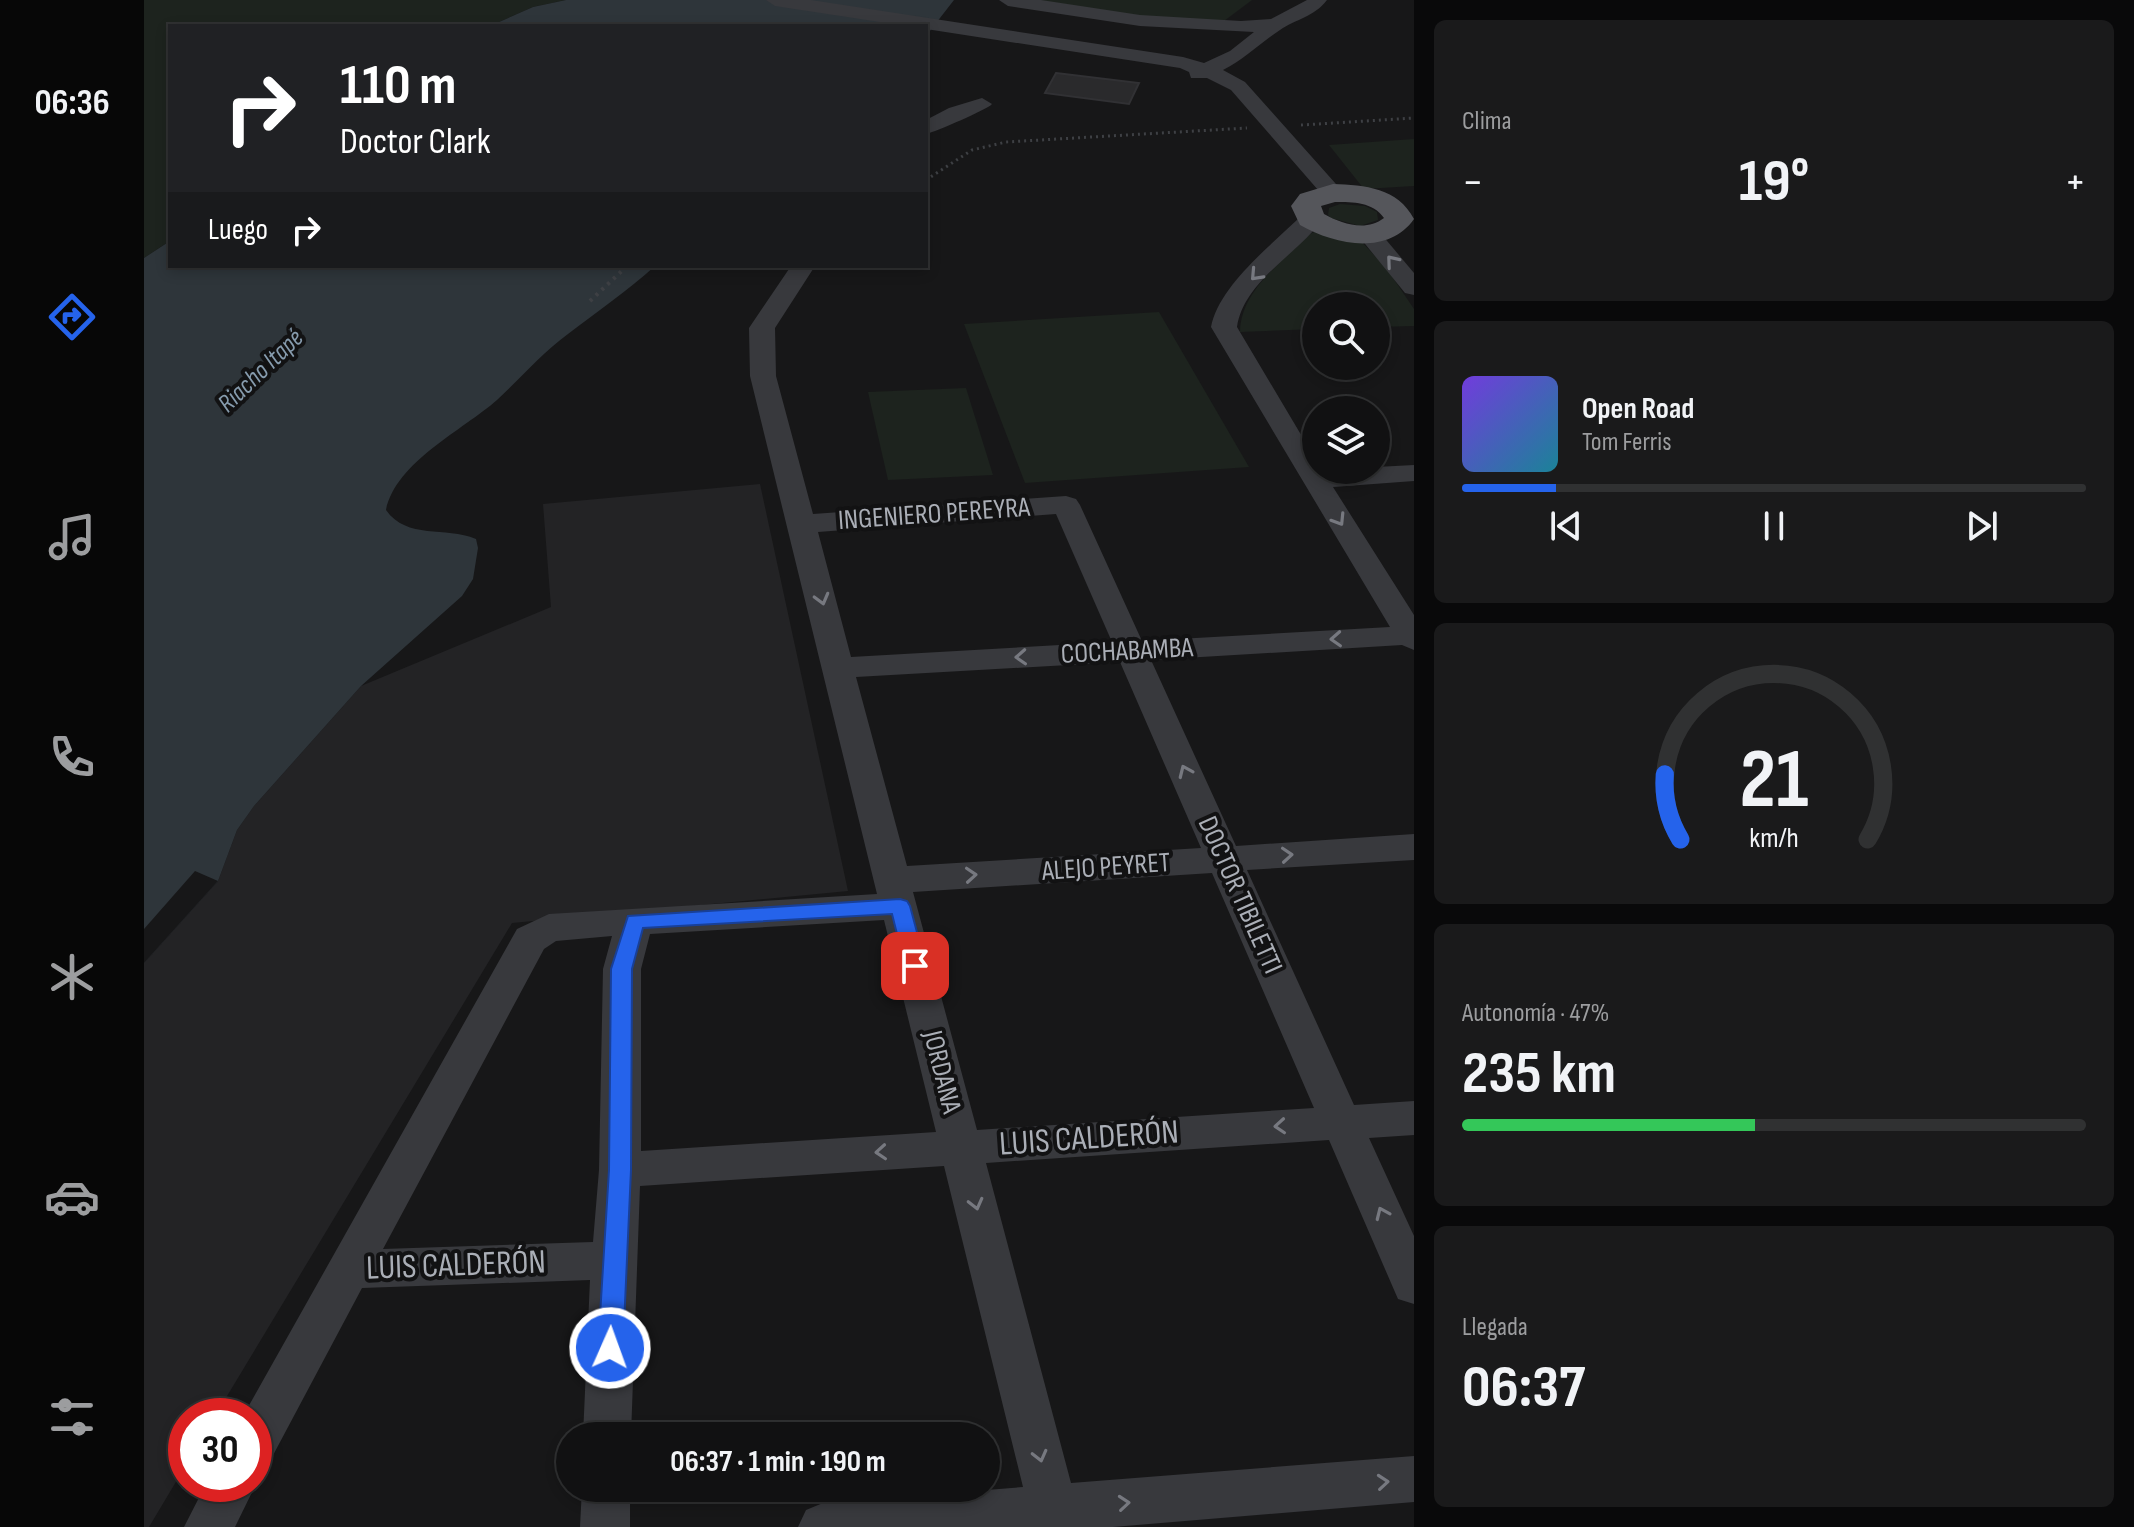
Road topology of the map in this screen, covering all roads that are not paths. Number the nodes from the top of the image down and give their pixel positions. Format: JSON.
{"nodes":[{"id":1,"x":775,"y":0,"type":"edge"},
{"id":2,"x":1008,"y":0,"type":"edge"},
{"id":3,"x":1295,"y":0,"type":"edge"},
{"id":4,"x":1318,"y":0,"type":"edge"},
{"id":5,"x":923,"y":24,"type":"edge"},
{"id":6,"x":928,"y":25,"type":"edge"},
{"id":7,"x":1274,"y":25,"type":"junction"},
{"id":8,"x":1244,"y":49,"type":"junction"},
{"id":9,"x":1145,"y":58,"type":"junction"},
{"id":10,"x":1202,"y":72,"type":"junction"},
{"id":11,"x":1249,"y":96,"type":"junction"},
{"id":12,"x":982,"y":104,"type":"dead end"},
{"id":13,"x":928,"y":127,"type":"edge"},
{"id":14,"x":1268,"y":127,"type":"junction"},
{"id":15,"x":1321,"y":203,"type":"junction"},
{"id":16,"x":1396,"y":216,"type":"edge"},
{"id":17,"x":802,"y":268,"type":"edge"},
{"id":18,"x":1414,"y":288,"type":"edge"},
{"id":19,"x":1302,"y":460,"type":"edge"},
{"id":20,"x":1414,"y":473,"type":"edge"},
{"id":21,"x":1390,"y":475,"type":"edge"},
{"id":22,"x":1317,"y":484,"type":"edge"},
{"id":23,"x":1066,"y":505,"type":"joint"},
{"id":24,"x":802,"y":524,"type":"junction"},
{"id":25,"x":1413,"y":637,"type":"edge"},
{"id":26,"x":1131,"y":651,"type":"junction"},
{"id":27,"x":840,"y":668,"type":"junction"},
{"id":28,"x":1414,"y":847,"type":"edge"},
{"id":29,"x":1224,"y":859,"type":"junction"},
{"id":30,"x":897,"y":893,"type":"junction"},
{"id":31,"x":635,"y":921,"type":"junction"},
{"id":32,"x":1414,"y":1118,"type":"edge"},
{"id":33,"x":1341,"y":1122,"type":"junction"},
{"id":34,"x":961,"y":1146,"type":"junction"},
{"id":35,"x":620,"y":1170,"type":"junction"},
{"id":36,"x":613,"y":1260,"type":"junction"},
{"id":37,"x":347,"y":1269,"type":"junction"},
{"id":38,"x":1414,"y":1285,"type":"edge"},
{"id":39,"x":272,"y":1409,"type":"edge"},
{"id":40,"x":607,"y":1422,"type":"edge"},
{"id":41,"x":1414,"y":1479,"type":"edge"},
{"id":42,"x":222,"y":1502,"type":"edge"},
{"id":43,"x":606,"y":1502,"type":"edge"},
{"id":44,"x":1056,"y":1518,"type":"edge"},
{"id":45,"x":209,"y":1527,"type":"edge"},
{"id":46,"x":605,"y":1527,"type":"edge"},
{"id":47,"x":823,"y":1527,"type":"edge"}],
"edges":[{"from":1,"to":5,"type":"street"},
{"from":2,"to":7,"type":"street"},
{"from":3,"to":7,"type":"street"},
{"from":4,"to":7,"type":"street"},
{"from":6,"to":9,"type":"street"},
{"from":7,"to":8,"type":"street"},
{"from":8,"to":9,"type":"street"},
{"from":8,"to":10,"type":"street"},
{"from":8,"to":11,"type":"street"},
{"from":9,"to":10,"type":"street"},
{"from":10,"to":11,"type":"street"},
{"from":10,"to":14,"type":"street"},
{"from":11,"to":14,"type":"street"},
{"from":12,"to":13,"type":"street"},
{"from":14,"to":15,"type":"street"},
{"from":15,"to":16,"type":"main road"},
{"from":15,"to":19,"type":"street","one_way":true},
{"from":18,"to":16,"type":"street","one_way":true},
{"from":17,"to":24,"type":"street","name":"JORDANA"},
{"from":20,"to":21,"type":"street"},
{"from":22,"to":25,"type":"street","one_way":true},
{"from":23,"to":24,"type":"street","name":"INGENIERO PEREYRA"},
{"from":23,"to":26,"type":"street","name":"DOCTOR TIBILETTI"},
{"from":24,"to":27,"type":"street","name":"JORDANA","one_way":true},
{"from":25,"to":26,"type":"street","name":"COCHABAMBA","one_way":true},
{"from":26,"to":27,"type":"street","name":"COCHABAMBA","one_way":true},
{"from":29,"to":26,"type":"street","name":"DOCTOR TIBILETTI","one_way":true},
{"from":27,"to":30,"type":"street","name":"JORDANA"},
{"from":29,"to":28,"type":"street","name":"ALEJO PEYRET","one_way":true},
{"from":30,"to":29,"type":"street","name":"ALEJO PEYRET","one_way":true},
{"from":29,"to":33,"type":"street","name":"DOCTOR TIBILETTI"},
{"from":30,"to":31,"type":"street","name":"ALEJO PEYRET"},
{"from":30,"to":34,"type":"street","name":"JORDANA"},
{"from":31,"to":35,"type":"street"},
{"from":31,"to":37,"type":"street","name":"ALEJO PEYRET"},
{"from":32,"to":33,"type":"street","name":"LUIS CALDERÓN"},
{"from":33,"to":34,"type":"street","name":"LUIS CALDERÓN","one_way":true},
{"from":38,"to":33,"type":"street","name":"DOCTOR TIBILETTI","one_way":true},
{"from":34,"to":35,"type":"street","name":"LUIS CALDERÓN","one_way":true},
{"from":34,"to":44,"type":"street","name":"JORDANA","one_way":true},
{"from":35,"to":36,"type":"street"},
{"from":36,"to":37,"type":"street","name":"LUIS CALDERÓN"},
{"from":36,"to":40,"type":"street"},
{"from":37,"to":39,"type":"street","name":"ALEJO PEYRET"},
{"from":44,"to":41,"type":"street","one_way":true},
{"from":42,"to":45,"type":"street"},
{"from":43,"to":46,"type":"street"},
{"from":44,"to":47,"type":"street"}]}
